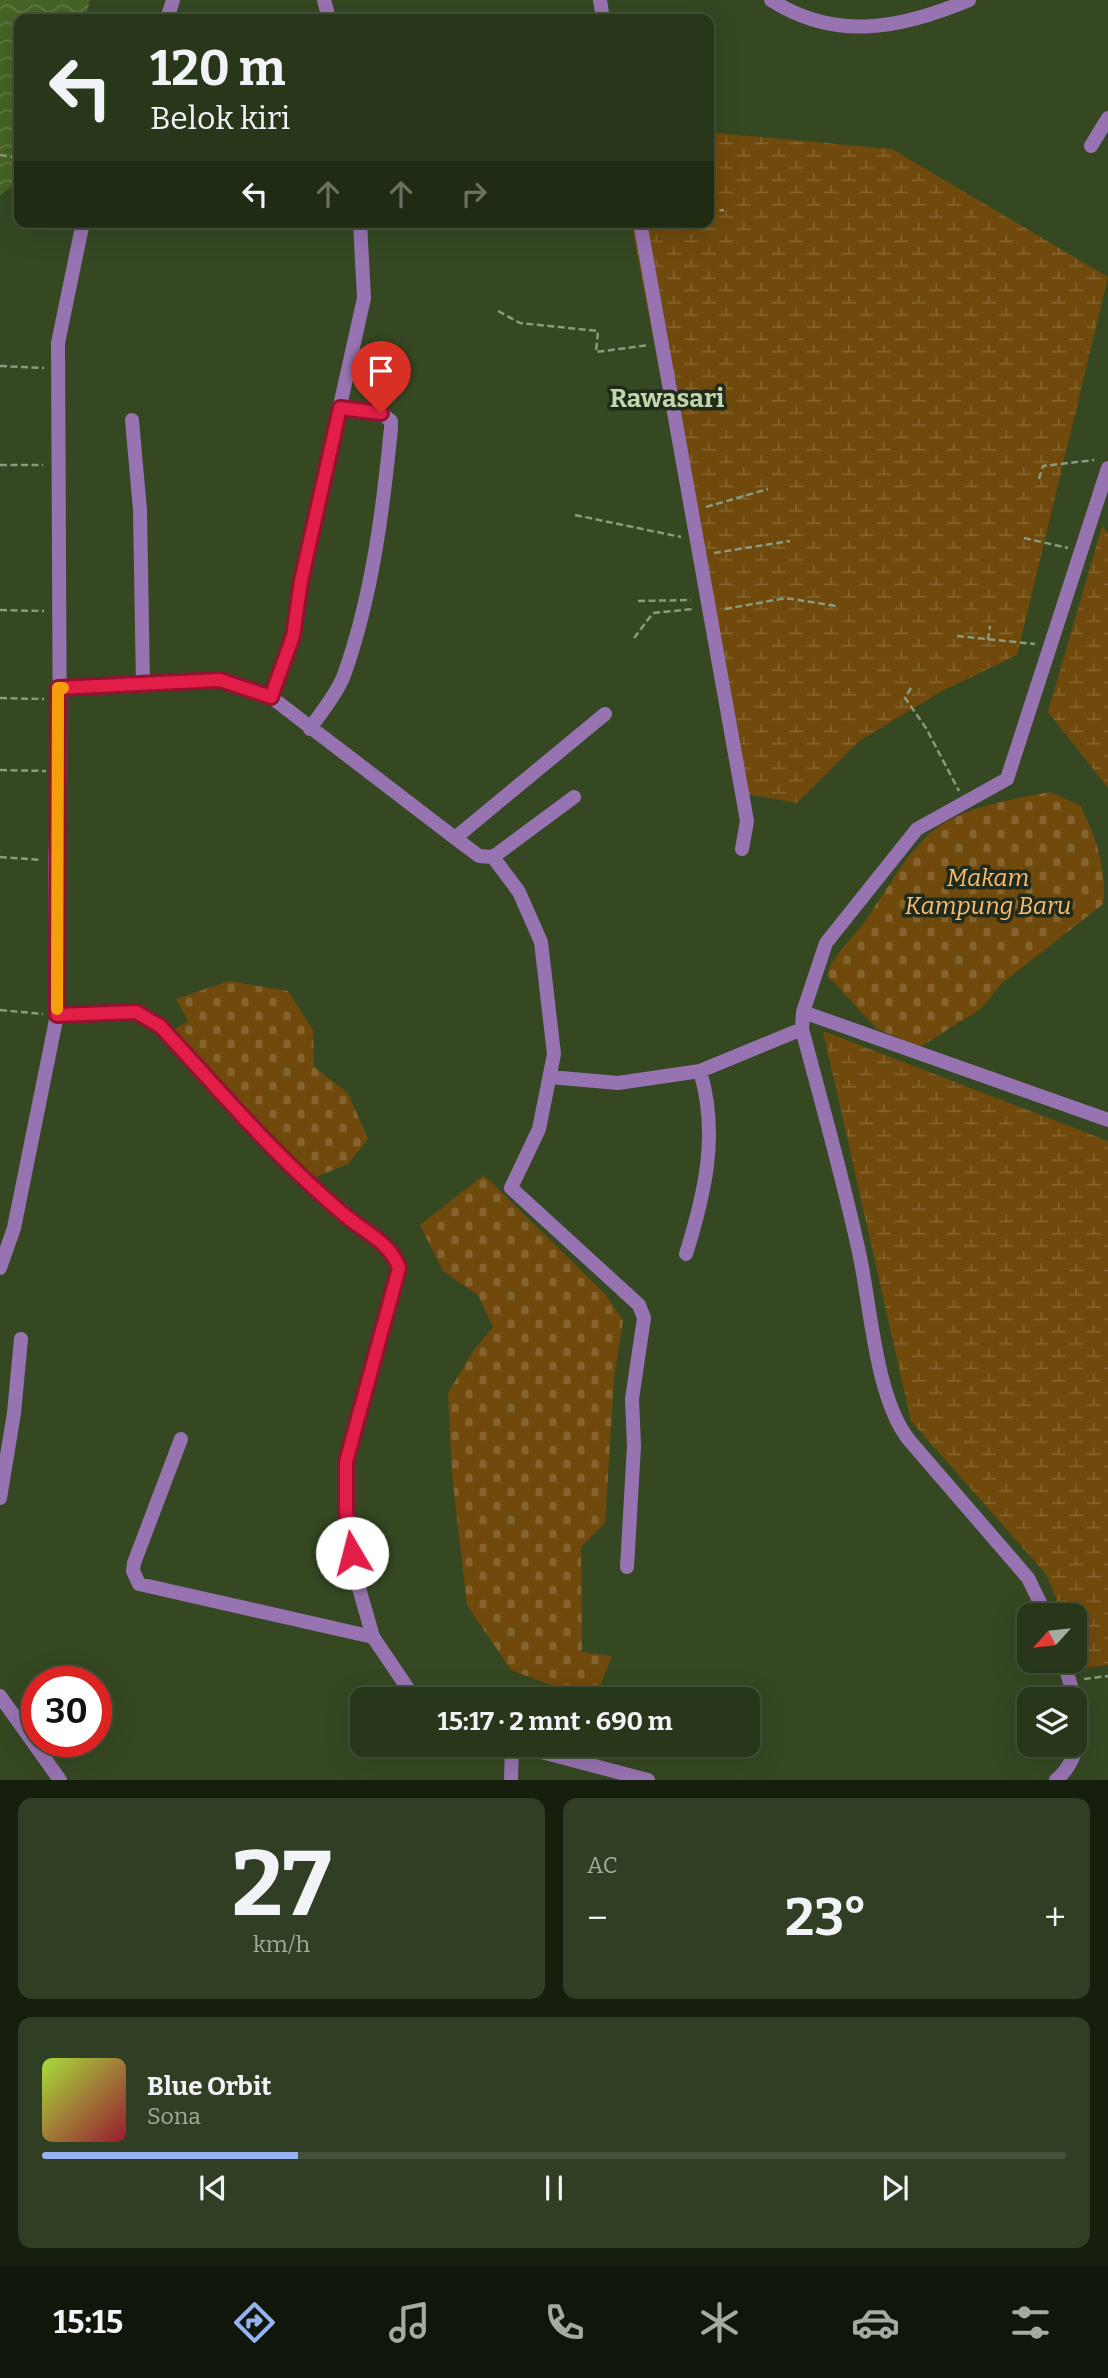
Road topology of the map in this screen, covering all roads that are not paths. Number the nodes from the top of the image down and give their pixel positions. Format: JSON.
{"nodes":[{"id":1,"x":772,"y":0,"type":"edge"},
{"id":2,"x":969,"y":0,"type":"edge"},
{"id":3,"x":1108,"y":118,"type":"edge"},
{"id":4,"x":1091,"y":146,"type":"dead end"},
{"id":5,"x":82,"y":228,"type":"edge"},
{"id":6,"x":360,"y":228,"type":"edge"},
{"id":7,"x":641,"y":228,"type":"edge"},
{"id":8,"x":340,"y":408,"type":"junction"},
{"id":9,"x":132,"y":419,"type":"dead end"},
{"id":10,"x":1102,"y":464,"type":"edge"},
{"id":11,"x":143,"y":686,"type":"junction"},
{"id":12,"x":58,"y":694,"type":"junction"},
{"id":13,"x":271,"y":697,"type":"junction"},
{"id":14,"x":605,"y":714,"type":"dead end"},
{"id":15,"x":310,"y":729,"type":"junction"},
{"id":16,"x":574,"y":797,"type":"dead end"},
{"id":17,"x":455,"y":838,"type":"junction"},
{"id":18,"x":742,"y":849,"type":"dead end"},
{"id":19,"x":494,"y":857,"type":"junction"},
{"id":20,"x":803,"y":1012,"type":"junction"},
{"id":21,"x":57,"y":1015,"type":"junction"},
{"id":22,"x":802,"y":1029,"type":"junction"},
{"id":23,"x":700,"y":1071,"type":"junction"},
{"id":24,"x":550,"y":1077,"type":"junction"},
{"id":25,"x":1108,"y":1120,"type":"edge"},
{"id":26,"x":686,"y":1254,"type":"dead end"},
{"id":27,"x":0,"y":1268,"type":"edge"},
{"id":28,"x":20,"y":1339,"type":"dead end"},
{"id":29,"x":181,"y":1439,"type":"dead end"},
{"id":30,"x":0,"y":1498,"type":"edge"},
{"id":31,"x":627,"y":1567,"type":"dead end"},
{"id":32,"x":1040,"y":1603,"type":"edge"},
{"id":33,"x":373,"y":1637,"type":"junction"},
{"id":34,"x":1067,"y":1673,"type":"edge"},
{"id":35,"x":407,"y":1687,"type":"edge"},
{"id":36,"x":0,"y":1696,"type":"edge"},
{"id":37,"x":512,"y":1757,"type":"edge"},
{"id":38,"x":559,"y":1757,"type":"edge"},
{"id":39,"x":60,"y":1780,"type":"edge"},
{"id":40,"x":511,"y":1780,"type":"edge"},
{"id":41,"x":648,"y":1780,"type":"edge"},
{"id":42,"x":1056,"y":1780,"type":"edge"}],
"edges":[{"from":1,"to":2,"type":"street"},
{"from":3,"to":4,"type":"street"},
{"from":5,"to":12,"type":"street"},
{"from":6,"to":8,"type":"street"},
{"from":7,"to":18,"type":"street"},
{"from":8,"to":13,"type":"street"},
{"from":8,"to":15,"type":"street"},
{"from":9,"to":11,"type":"street"},
{"from":10,"to":20,"type":"street"},
{"from":11,"to":12,"type":"street"},
{"from":11,"to":13,"type":"street"},
{"from":12,"to":21,"type":"street"},
{"from":13,"to":15,"type":"street"},
{"from":14,"to":17,"type":"street"},
{"from":15,"to":17,"type":"street"},
{"from":16,"to":19,"type":"street"},
{"from":17,"to":19,"type":"street"},
{"from":19,"to":24,"type":"street"},
{"from":20,"to":22,"type":"street"},
{"from":20,"to":25,"type":"street"},
{"from":21,"to":27,"type":"street"},
{"from":21,"to":33,"type":"street"},
{"from":22,"to":23,"type":"street"},
{"from":22,"to":32,"type":"street"},
{"from":23,"to":24,"type":"street"},
{"from":23,"to":26,"type":"street"},
{"from":24,"to":31,"type":"street"},
{"from":28,"to":30,"type":"street"},
{"from":29,"to":33,"type":"street"},
{"from":33,"to":35,"type":"street"},
{"from":34,"to":42,"type":"street"},
{"from":36,"to":39,"type":"street"},
{"from":37,"to":40,"type":"street"},
{"from":38,"to":41,"type":"street"}]}
